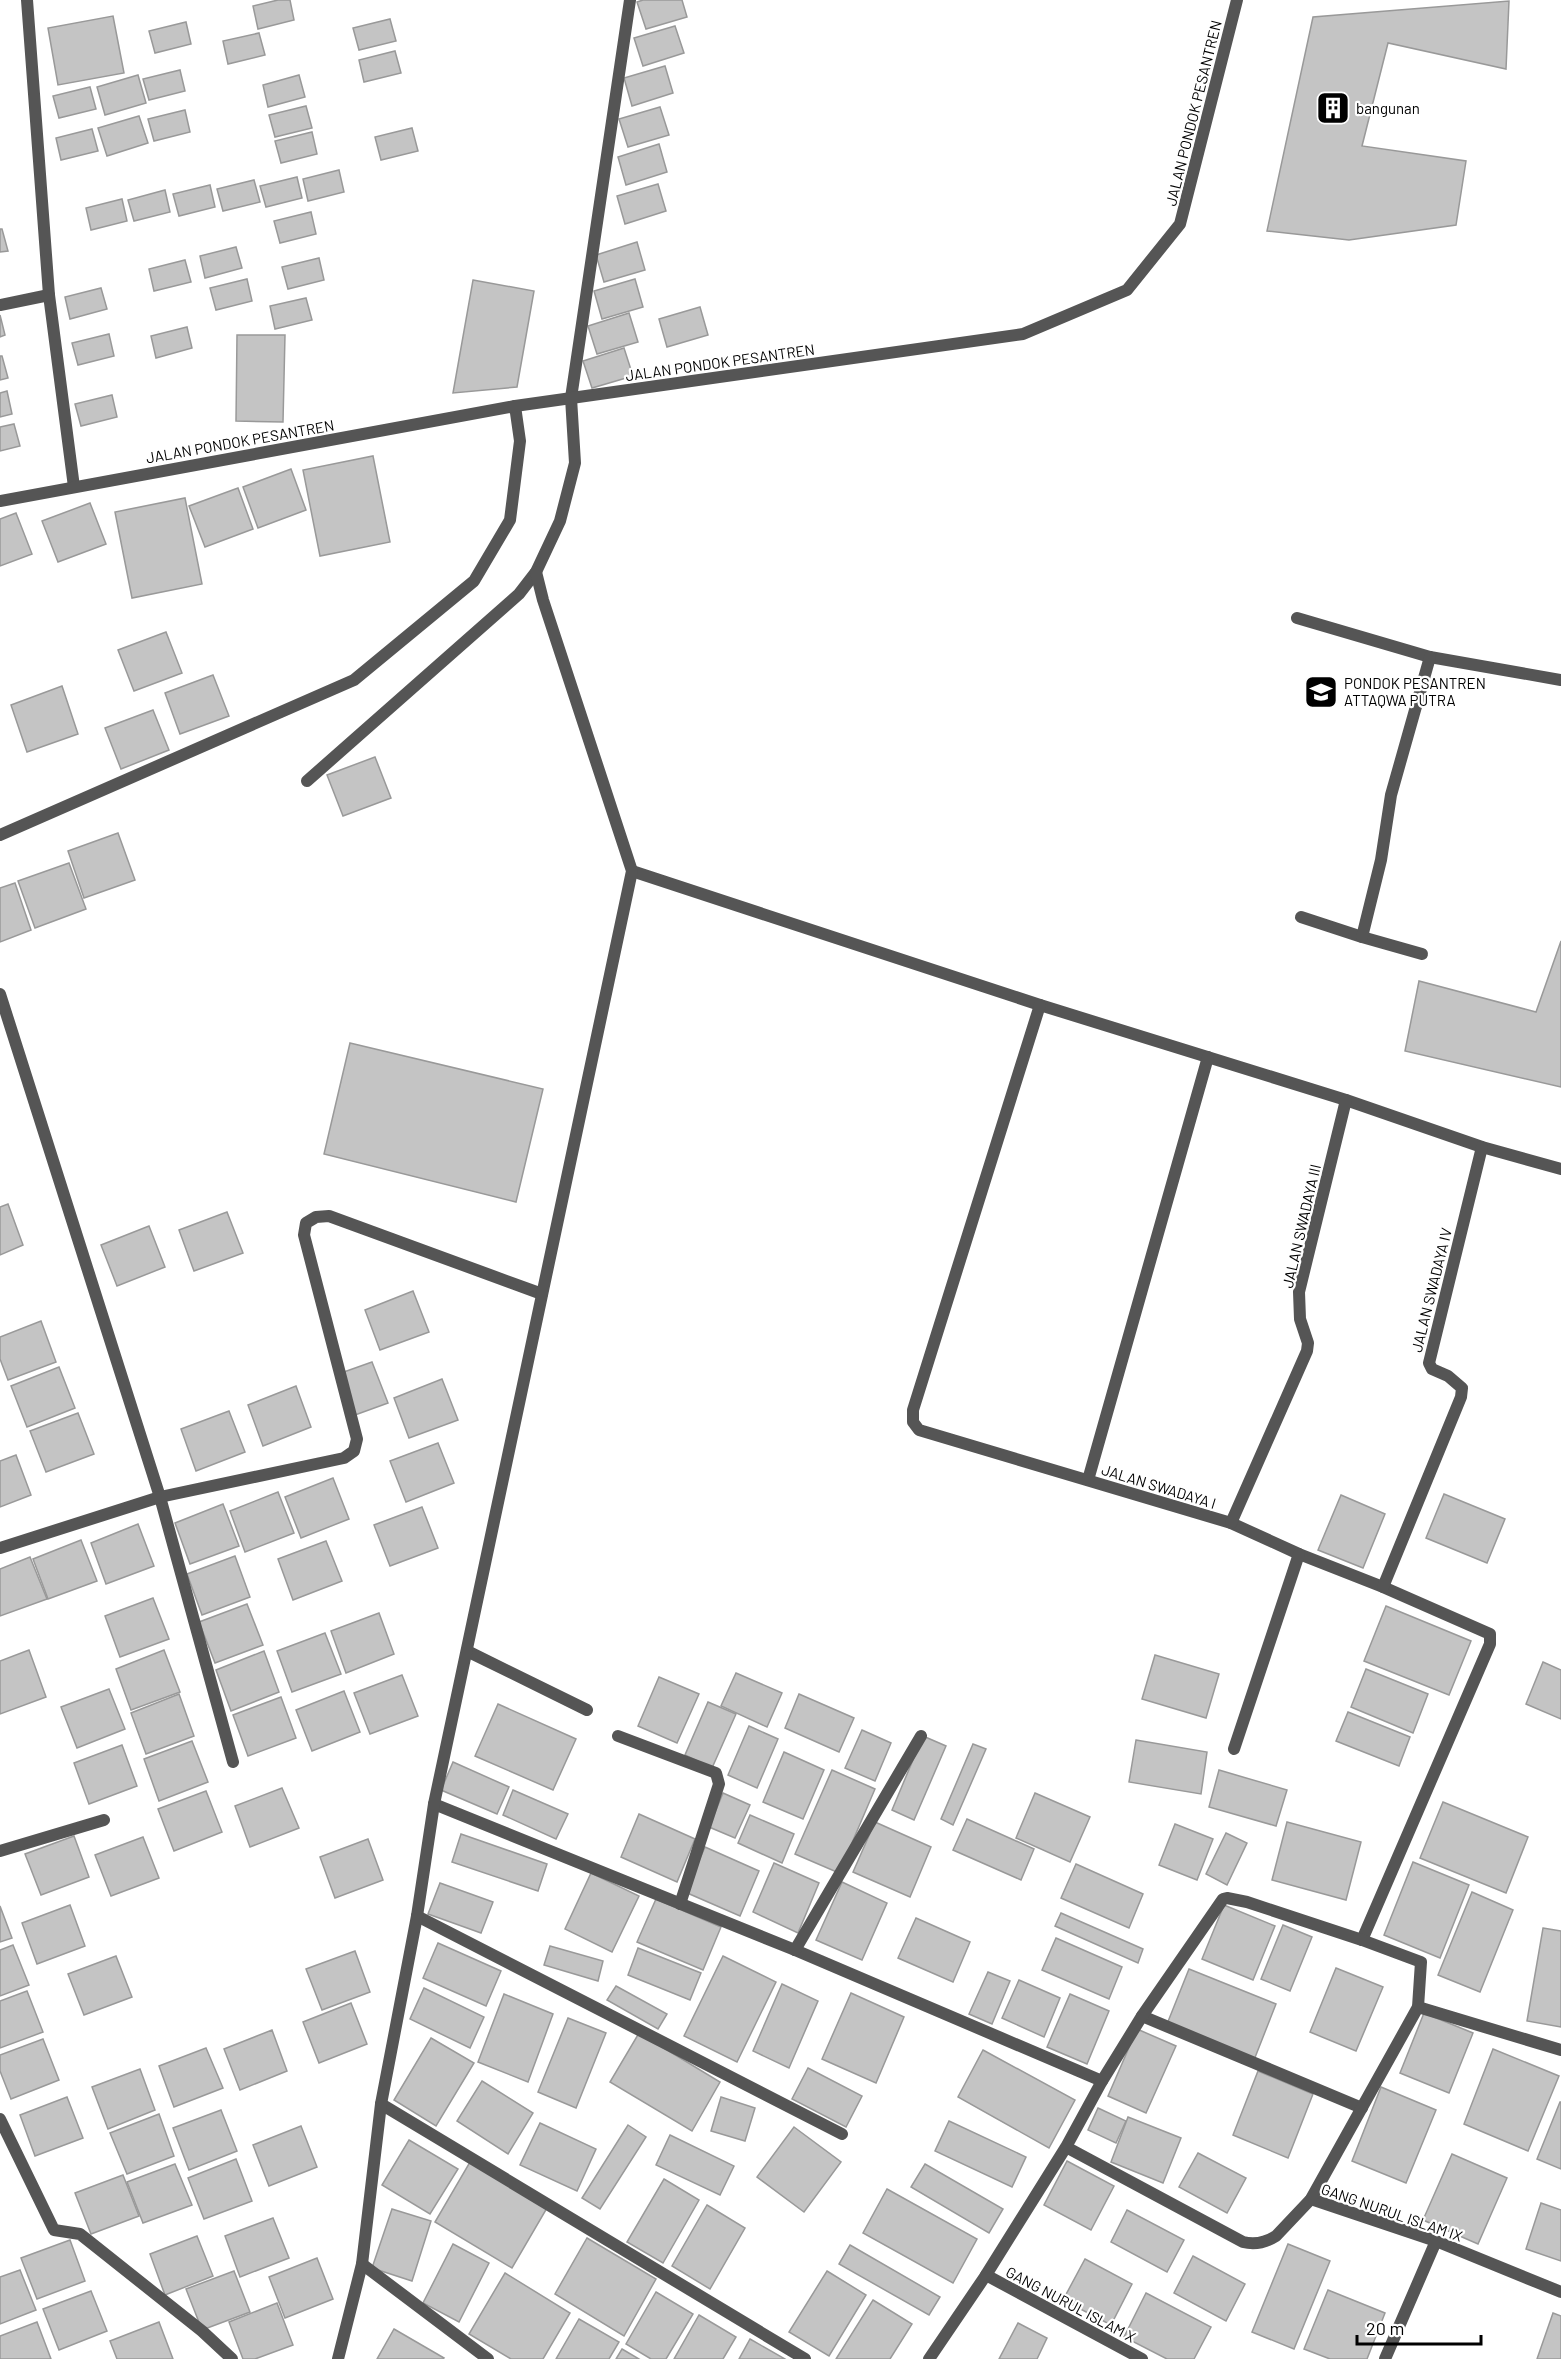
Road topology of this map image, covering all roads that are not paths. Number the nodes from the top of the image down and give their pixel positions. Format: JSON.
{"nodes":[{"id":1,"x":27,"y":0,"type":"edge"},
{"id":2,"x":630,"y":0,"type":"edge"},
{"id":3,"x":1238,"y":0,"type":"edge"},
{"id":4,"x":49,"y":295,"type":"junction"},
{"id":5,"x":0,"y":305,"type":"edge"},
{"id":6,"x":566,"y":398,"type":"junction"},
{"id":7,"x":517,"y":406,"type":"junction"},
{"id":8,"x":74,"y":487,"type":"junction"},
{"id":9,"x":0,"y":501,"type":"edge"},
{"id":10,"x":536,"y":572,"type":"junction"},
{"id":11,"x":1297,"y":618,"type":"dead end"},
{"id":12,"x":1430,"y":657,"type":"junction"},
{"id":13,"x":1561,"y":681,"type":"edge"},
{"id":14,"x":307,"y":781,"type":"dead end"},
{"id":15,"x":0,"y":835,"type":"edge"},
{"id":16,"x":632,"y":871,"type":"junction"},
{"id":17,"x":1301,"y":917,"type":"dead end"},
{"id":18,"x":1362,"y":937,"type":"junction"},
{"id":19,"x":1422,"y":954,"type":"dead end"},
{"id":20,"x":0,"y":994,"type":"edge"},
{"id":21,"x":1040,"y":1005,"type":"junction"},
{"id":22,"x":1208,"y":1057,"type":"junction"},
{"id":23,"x":1346,"y":1100,"type":"junction"},
{"id":24,"x":1482,"y":1147,"type":"junction"},
{"id":25,"x":1561,"y":1169,"type":"edge"},
{"id":26,"x":542,"y":1294,"type":"junction"},
{"id":27,"x":1088,"y":1480,"type":"junction"},
{"id":28,"x":160,"y":1497,"type":"junction"},
{"id":29,"x":1231,"y":1523,"type":"junction"},
{"id":30,"x":0,"y":1548,"type":"edge"},
{"id":31,"x":1299,"y":1554,"type":"junction"},
{"id":32,"x":1383,"y":1587,"type":"junction"},
{"id":33,"x":467,"y":1651,"type":"junction"},
{"id":34,"x":587,"y":1710,"type":"dead end"},
{"id":35,"x":618,"y":1736,"type":"dead end"},
{"id":36,"x":921,"y":1736,"type":"dead end"},
{"id":37,"x":1234,"y":1749,"type":"dead end"},
{"id":38,"x":233,"y":1762,"type":"dead end"},
{"id":39,"x":434,"y":1804,"type":"junction"},
{"id":40,"x":104,"y":1820,"type":"dead end"},
{"id":41,"x":0,"y":1851,"type":"edge"},
{"id":42,"x":680,"y":1904,"type":"junction"},
{"id":43,"x":417,"y":1916,"type":"junction"},
{"id":44,"x":1362,"y":1940,"type":"junction"},
{"id":45,"x":795,"y":1950,"type":"junction"},
{"id":46,"x":1418,"y":2007,"type":"junction"},
{"id":47,"x":1142,"y":2016,"type":"junction"},
{"id":48,"x":1561,"y":2050,"type":"edge"},
{"id":49,"x":1102,"y":2081,"type":"junction"},
{"id":50,"x":381,"y":2104,"type":"junction"},
{"id":51,"x":1362,"y":2108,"type":"junction"},
{"id":52,"x":0,"y":2119,"type":"edge"},
{"id":53,"x":843,"y":2134,"type":"dead end"},
{"id":54,"x":1066,"y":2147,"type":"junction"},
{"id":55,"x":1311,"y":2199,"type":"junction"},
{"id":56,"x":1436,"y":2241,"type":"junction"},
{"id":57,"x":362,"y":2264,"type":"junction"},
{"id":58,"x":986,"y":2275,"type":"junction"},
{"id":59,"x":1561,"y":2292,"type":"edge"},
{"id":60,"x":232,"y":2359,"type":"edge"},
{"id":61,"x":338,"y":2359,"type":"edge"},
{"id":62,"x":488,"y":2359,"type":"edge"},
{"id":63,"x":805,"y":2359,"type":"edge"},
{"id":64,"x":929,"y":2359,"type":"edge"},
{"id":65,"x":1142,"y":2359,"type":"edge"},
{"id":66,"x":1385,"y":2359,"type":"edge"}],
"edges":[{"from":1,"to":4,"type":"street"},
{"from":2,"to":6,"type":"street"},
{"from":3,"to":6,"type":"street","name":"JALAN PONDOK PESANTREN"},
{"from":4,"to":5,"type":"street"},
{"from":4,"to":8,"type":"street"},
{"from":6,"to":7,"type":"street","name":"JALAN PONDOK PESANTREN"},
{"from":6,"to":10,"type":"street"},
{"from":7,"to":8,"type":"street","name":"JALAN PONDOK PESANTREN"},
{"from":7,"to":15,"type":"street"},
{"from":8,"to":9,"type":"street","name":"JALAN PONDOK PESANTREN"},
{"from":10,"to":14,"type":"street"},
{"from":10,"to":16,"type":"street"},
{"from":11,"to":12,"type":"street"},
{"from":12,"to":13,"type":"street"},
{"from":12,"to":18,"type":"street"},
{"from":16,"to":21,"type":"street"},
{"from":16,"to":26,"type":"street"},
{"from":17,"to":18,"type":"street"},
{"from":18,"to":19,"type":"street"},
{"from":20,"to":28,"type":"street"},
{"from":21,"to":22,"type":"street"},
{"from":21,"to":27,"type":"street","name":"JALAN SWADAYA I"},
{"from":22,"to":23,"type":"street"},
{"from":22,"to":27,"type":"street"},
{"from":23,"to":24,"type":"street"},
{"from":23,"to":29,"type":"street","name":"JALAN SWADAYA III"},
{"from":24,"to":25,"type":"street"},
{"from":24,"to":32,"type":"street","name":"JALAN SWADAYA IV"},
{"from":26,"to":28,"type":"street"},
{"from":26,"to":33,"type":"street"},
{"from":27,"to":29,"type":"street","name":"JALAN SWADAYA I"},
{"from":28,"to":30,"type":"street"},
{"from":28,"to":38,"type":"street"},
{"from":29,"to":31,"type":"street","name":"JALAN SWADAYA I"},
{"from":31,"to":32,"type":"street","name":"JALAN SWADAYA I"},
{"from":31,"to":37,"type":"street"},
{"from":32,"to":44,"type":"street","name":"JALAN SWADAYA I"},
{"from":33,"to":34,"type":"street"},
{"from":33,"to":39,"type":"street"},
{"from":35,"to":42,"type":"street"},
{"from":36,"to":45,"type":"street"},
{"from":39,"to":42,"type":"street"},
{"from":39,"to":43,"type":"street"},
{"from":40,"to":41,"type":"street"},
{"from":42,"to":45,"type":"street"},
{"from":43,"to":50,"type":"street"},
{"from":43,"to":53,"type":"street"},
{"from":44,"to":46,"type":"street"},
{"from":44,"to":47,"type":"street"},
{"from":45,"to":49,"type":"street"},
{"from":46,"to":48,"type":"street"},
{"from":46,"to":51,"type":"street"},
{"from":47,"to":49,"type":"street"},
{"from":47,"to":51,"type":"street"},
{"from":49,"to":54,"type":"street"},
{"from":50,"to":57,"type":"street"},
{"from":50,"to":63,"type":"street"},
{"from":51,"to":55,"type":"street"},
{"from":52,"to":60,"type":"street"},
{"from":54,"to":55,"type":"street","name":"GANG NURUL ISLAM IX"},
{"from":54,"to":58,"type":"street"},
{"from":55,"to":56,"type":"street","name":"GANG NURUL ISLAM IX"},
{"from":56,"to":59,"type":"street","name":"GANG NURUL ISLAM IX"},
{"from":56,"to":66,"type":"street"},
{"from":57,"to":61,"type":"street"},
{"from":57,"to":62,"type":"street"},
{"from":58,"to":64,"type":"street"},
{"from":58,"to":65,"type":"street","name":"GANG NURUL ISLAM X"}]}
